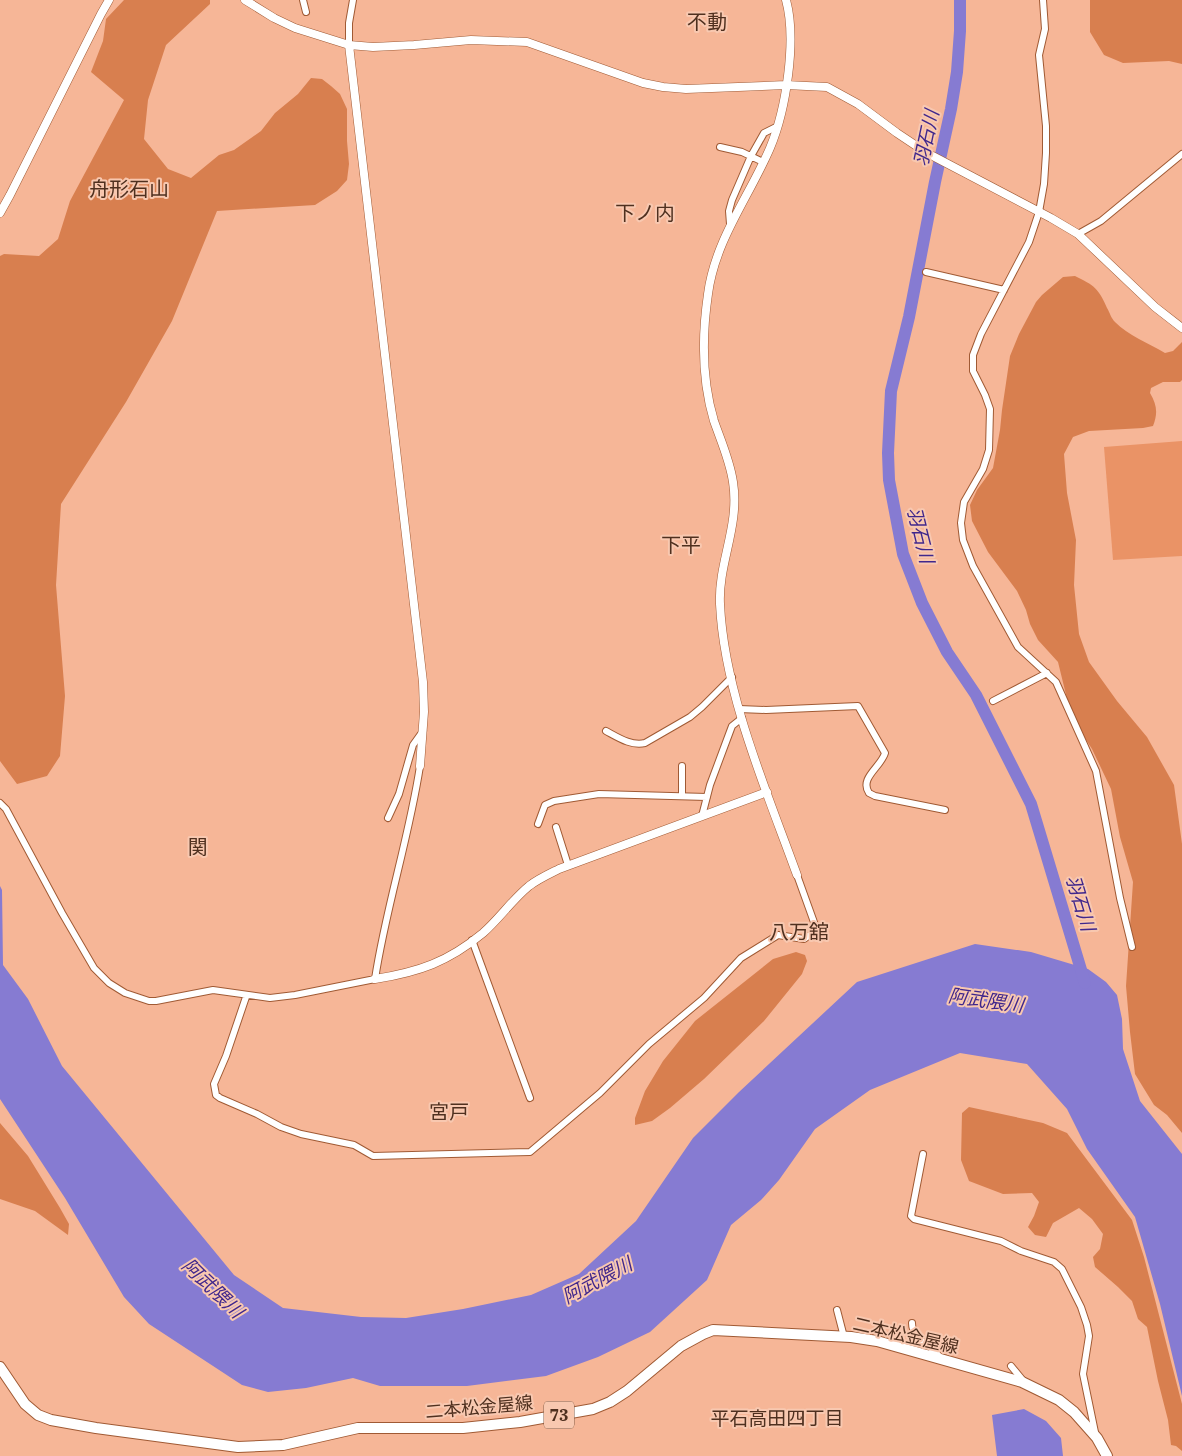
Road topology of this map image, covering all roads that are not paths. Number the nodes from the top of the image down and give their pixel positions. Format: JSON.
{"nodes":[{"id":1,"x":109,"y":0,"type":"edge"},
{"id":2,"x":244,"y":0,"type":"edge"},
{"id":3,"x":303,"y":0,"type":"edge"},
{"id":4,"x":353,"y":0,"type":"edge"},
{"id":5,"x":786,"y":0,"type":"edge"},
{"id":6,"x":1043,"y":0,"type":"edge"},
{"id":7,"x":306,"y":12,"type":"dead end"},
{"id":8,"x":349,"y":45,"type":"junction"},
{"id":9,"x":786,"y":85,"type":"junction"},
{"id":10,"x":776,"y":127,"type":"junction"},
{"id":11,"x":720,"y":147,"type":"dead end"},
{"id":12,"x":1182,"y":154,"type":"edge"},
{"id":13,"x":750,"y":156,"type":"junction"},
{"id":14,"x":763,"y":162,"type":"junction"},
{"id":15,"x":1039,"y":212,"type":"junction"},
{"id":16,"x":0,"y":213,"type":"edge"},
{"id":17,"x":730,"y":224,"type":"junction"},
{"id":18,"x":1078,"y":234,"type":"junction"},
{"id":19,"x":926,"y":272,"type":"dead end"},
{"id":20,"x":1004,"y":290,"type":"junction"},
{"id":21,"x":1182,"y":328,"type":"edge"},
{"id":22,"x":1047,"y":673,"type":"junction"},
{"id":23,"x":732,"y":677,"type":"junction"},
{"id":24,"x":993,"y":702,"type":"dead end"},
{"id":25,"x":739,"y":709,"type":"junction"},
{"id":26,"x":742,"y":718,"type":"junction"},
{"id":27,"x":423,"y":730,"type":"junction"},
{"id":28,"x":606,"y":732,"type":"dead end"},
{"id":29,"x":420,"y":766,"type":"joint"},
{"id":30,"x":682,"y":766,"type":"dead end"},
{"id":31,"x":767,"y":792,"type":"junction"},
{"id":32,"x":682,"y":796,"type":"junction"},
{"id":33,"x":707,"y":797,"type":"junction"},
{"id":34,"x":0,"y":803,"type":"edge"},
{"id":35,"x":946,"y":810,"type":"dead end"},
{"id":36,"x":702,"y":816,"type":"junction"},
{"id":37,"x":388,"y":818,"type":"dead end"},
{"id":38,"x":538,"y":824,"type":"dead end"},
{"id":39,"x":556,"y":827,"type":"dead end"},
{"id":40,"x":568,"y":865,"type":"junction"},
{"id":41,"x":797,"y":876,"type":"joint"},
{"id":42,"x":472,"y":940,"type":"junction"},
{"id":43,"x":1132,"y":947,"type":"dead end"},
{"id":44,"x":375,"y":979,"type":"junction"},
{"id":45,"x":246,"y":997,"type":"dead end"},
{"id":46,"x":530,"y":1098,"type":"dead end"},
{"id":47,"x":923,"y":1154,"type":"dead end"},
{"id":48,"x":837,"y":1310,"type":"dead end"},
{"id":49,"x":912,"y":1323,"type":"dead end"},
{"id":50,"x":844,"y":1337,"type":"junction"},
{"id":51,"x":941,"y":1359,"type":"junction"},
{"id":52,"x":1011,"y":1366,"type":"dead end"},
{"id":53,"x":0,"y":1367,"type":"edge"},
{"id":54,"x":1026,"y":1384,"type":"junction"},
{"id":55,"x":1097,"y":1438,"type":"junction"},
{"id":56,"x":1107,"y":1456,"type":"edge"}],
"edges":[{"from":1,"to":16,"type":"street"},
{"from":2,"to":8,"type":"street"},
{"from":3,"to":7,"type":"street"},
{"from":4,"to":8,"type":"street"},
{"from":5,"to":9,"type":"street"},
{"from":6,"to":15,"type":"street"},
{"from":8,"to":9,"type":"street"},
{"from":8,"to":27,"type":"street"},
{"from":9,"to":10,"type":"street"},
{"from":9,"to":15,"type":"street"},
{"from":10,"to":13,"type":"street"},
{"from":10,"to":14,"type":"street"},
{"from":11,"to":13,"type":"street"},
{"from":12,"to":18,"type":"street"},
{"from":13,"to":14,"type":"street"},
{"from":13,"to":17,"type":"street"},
{"from":14,"to":17,"type":"street"},
{"from":15,"to":18,"type":"street"},
{"from":15,"to":20,"type":"street"},
{"from":17,"to":23,"type":"street"},
{"from":18,"to":21,"type":"street"},
{"from":19,"to":20,"type":"street"},
{"from":20,"to":22,"type":"street"},
{"from":22,"to":24,"type":"street"},
{"from":22,"to":43,"type":"street"},
{"from":23,"to":25,"type":"street"},
{"from":23,"to":28,"type":"street"},
{"from":25,"to":26,"type":"street"},
{"from":25,"to":35,"type":"street"},
{"from":26,"to":31,"type":"street"},
{"from":26,"to":33,"type":"street"},
{"from":27,"to":29,"type":"street"},
{"from":27,"to":37,"type":"street"},
{"from":29,"to":44,"type":"street"},
{"from":30,"to":32,"type":"street"},
{"from":31,"to":36,"type":"street"},
{"from":31,"to":41,"type":"street"},
{"from":32,"to":33,"type":"street"},
{"from":32,"to":38,"type":"street"},
{"from":33,"to":36,"type":"street"},
{"from":34,"to":44,"type":"street"},
{"from":36,"to":40,"type":"street"},
{"from":39,"to":40,"type":"street"},
{"from":40,"to":42,"type":"street"},
{"from":41,"to":45,"type":"street"},
{"from":42,"to":44,"type":"street"},
{"from":42,"to":46,"type":"street"},
{"from":47,"to":55,"type":"street"},
{"from":48,"to":50,"type":"street"},
{"from":49,"to":51,"type":"street"},
{"from":50,"to":51,"type":"main road","name":"二本松金屋線","number":"73"},
{"from":50,"to":53,"type":"main road","name":"二本松金屋線","number":"73"},
{"from":51,"to":54,"type":"main road","name":"二本松金屋線","number":"73"},
{"from":52,"to":54,"type":"street"},
{"from":54,"to":55,"type":"main road","name":"二本松金屋線","number":"73"},
{"from":55,"to":56,"type":"main road","name":"二本松金屋線","number":"73"}]}
